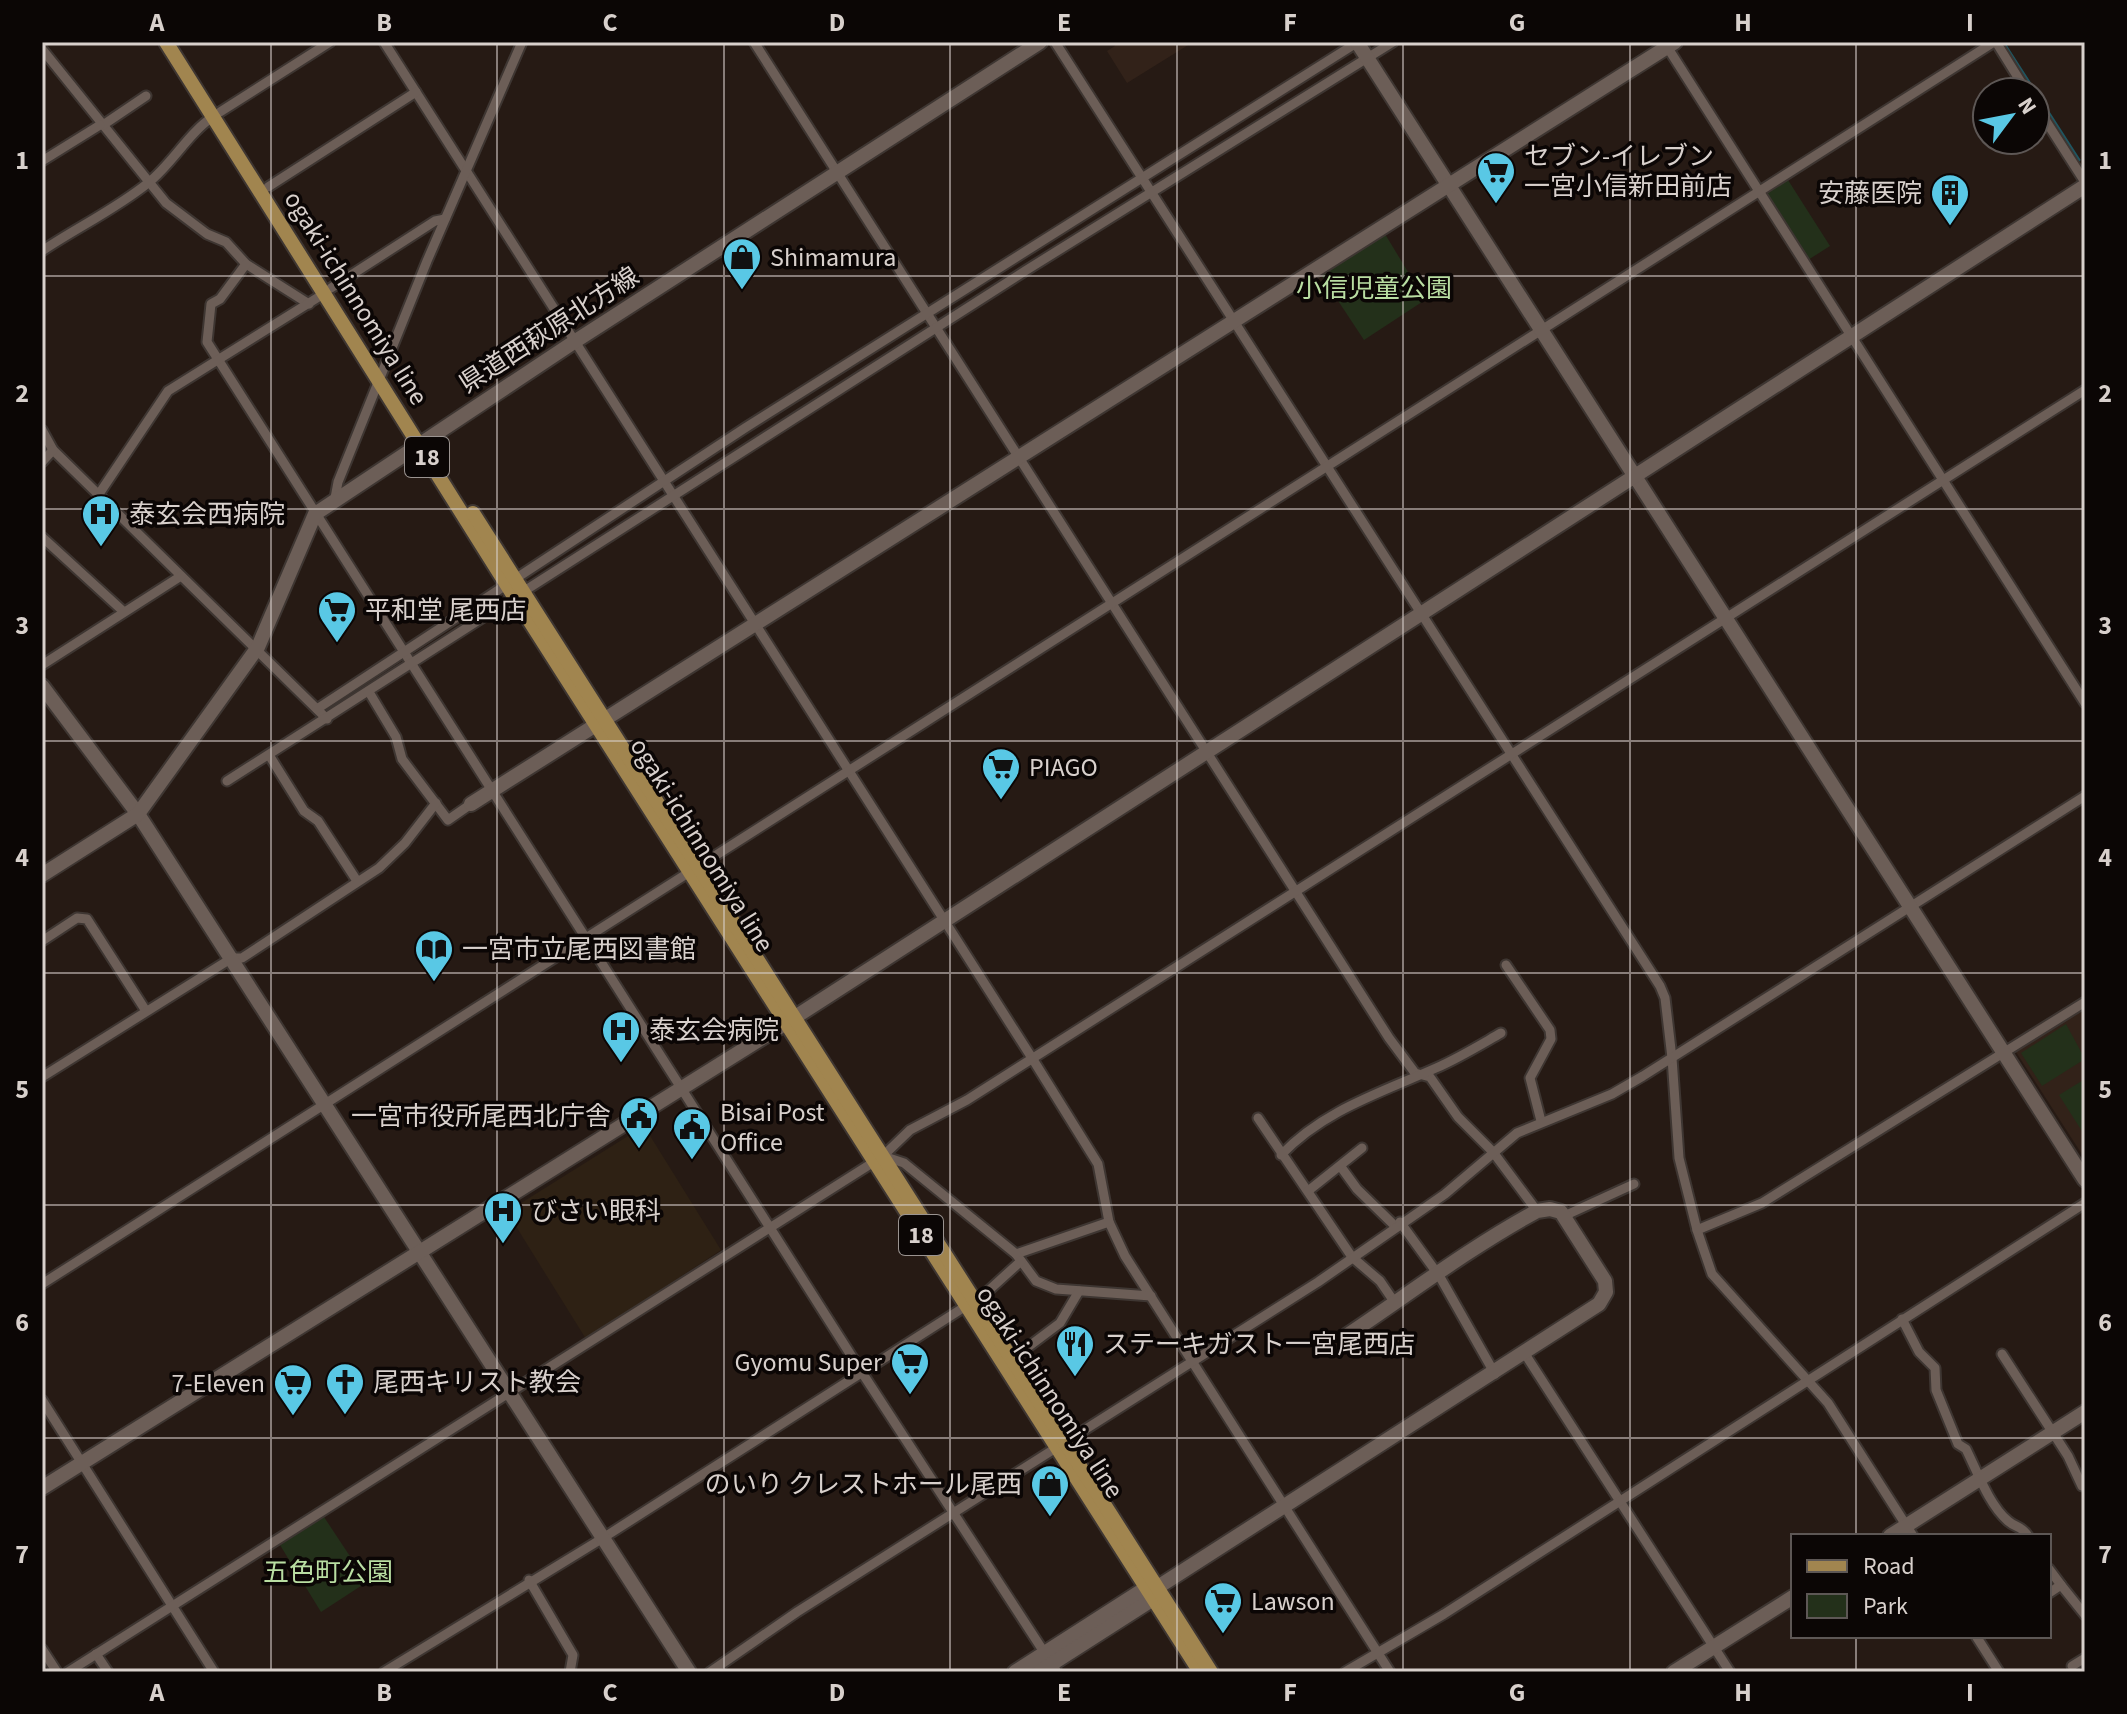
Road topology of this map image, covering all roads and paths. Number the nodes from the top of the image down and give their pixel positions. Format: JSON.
{"nodes":[{"id":1,"x":49,"y":42,"type":"edge"},
{"id":2,"x":166,"y":42,"type":"edge"},
{"id":3,"x":177,"y":42,"type":"edge"},
{"id":4,"x":330,"y":42,"type":"edge"},
{"id":5,"x":384,"y":42,"type":"edge"},
{"id":6,"x":754,"y":42,"type":"edge"},
{"id":7,"x":1040,"y":42,"type":"edge"},
{"id":8,"x":1055,"y":42,"type":"edge"},
{"id":9,"x":1358,"y":42,"type":"edge"},
{"id":10,"x":1393,"y":42,"type":"edge"},
{"id":11,"x":1995,"y":42,"type":"edge"},
{"id":12,"x":518,"y":43,"type":"edge"},
{"id":13,"x":1668,"y":44,"type":"edge"},
{"id":14,"x":42,"y":48,"type":"edge"},
{"id":15,"x":1370,"y":57,"type":"junction"},
{"id":16,"x":2017,"y":76,"type":"edge"},
{"id":17,"x":416,"y":92,"type":"junction"},
{"id":18,"x":146,"y":96,"type":"dead end"},
{"id":19,"x":217,"y":114,"type":"junction"},
{"id":20,"x":102,"y":125,"type":"junction"},
{"id":21,"x":2051,"y":130,"type":"edge"},
{"id":22,"x":42,"y":161,"type":"edge"},
{"id":23,"x":837,"y":171,"type":"junction"},
{"id":24,"x":466,"y":173,"type":"junction"},
{"id":25,"x":1143,"y":179,"type":"junction"},
{"id":26,"x":148,"y":184,"type":"junction"},
{"id":27,"x":1451,"y":184,"type":"junction"},
{"id":28,"x":2085,"y":184,"type":"edge"},
{"id":29,"x":268,"y":187,"type":"junction"},
{"id":30,"x":1759,"y":192,"type":"junction"},
{"id":31,"x":1152,"y":193,"type":"junction"},
{"id":32,"x":445,"y":219,"type":"junction"},
{"id":33,"x":42,"y":251,"type":"edge"},
{"id":34,"x":246,"y":264,"type":"junction"},
{"id":35,"x":328,"y":290,"type":"junction"},
{"id":36,"x":309,"y":304,"type":"junction"},
{"id":37,"x":928,"y":312,"type":"junction"},
{"id":38,"x":1235,"y":323,"type":"junction"},
{"id":39,"x":938,"y":327,"type":"junction"},
{"id":40,"x":1544,"y":330,"type":"junction"},
{"id":41,"x":1851,"y":336,"type":"junction"},
{"id":42,"x":574,"y":342,"type":"junction"},
{"id":43,"x":219,"y":360,"type":"junction"},
{"id":44,"x":381,"y":377,"type":"junction"},
{"id":45,"x":2085,"y":390,"type":"edge"},
{"id":46,"x":42,"y":430,"type":"edge"},
{"id":47,"x":423,"y":442,"type":"junction"},
{"id":48,"x":53,"y":450,"type":"junction"},
{"id":49,"x":1018,"y":457,"type":"junction"},
{"id":50,"x":42,"y":462,"type":"edge"},
{"id":51,"x":1327,"y":466,"type":"junction"},
{"id":52,"x":1637,"y":476,"type":"junction"},
{"id":53,"x":1943,"y":480,"type":"junction"},
{"id":54,"x":665,"y":484,"type":"junction"},
{"id":55,"x":99,"y":494,"type":"junction"},
{"id":56,"x":673,"y":496,"type":"junction"},
{"id":57,"x":335,"y":498,"type":"junction"},
{"id":58,"x":315,"y":514,"type":"junction"},
{"id":59,"x":42,"y":537,"type":"edge"},
{"id":60,"x":181,"y":576,"type":"junction"},
{"id":61,"x":511,"y":581,"type":"junction"},
{"id":62,"x":519,"y":595,"type":"junction"},
{"id":63,"x":1110,"y":602,"type":"junction"},
{"id":64,"x":124,"y":612,"type":"junction"},
{"id":65,"x":1421,"y":613,"type":"junction"},
{"id":66,"x":1727,"y":618,"type":"junction"},
{"id":67,"x":754,"y":626,"type":"junction"},
{"id":68,"x":256,"y":651,"type":"junction"},
{"id":69,"x":404,"y":653,"type":"junction"},
{"id":70,"x":42,"y":665,"type":"edge"},
{"id":71,"x":411,"y":665,"type":"junction"},
{"id":72,"x":42,"y":686,"type":"edge"},
{"id":73,"x":369,"y":692,"type":"junction"},
{"id":74,"x":2085,"y":703,"type":"edge"},
{"id":75,"x":317,"y":709,"type":"junction"},
{"id":76,"x":327,"y":719,"type":"junction"},
{"id":77,"x":601,"y":720,"type":"junction"},
{"id":78,"x":1206,"y":751,"type":"junction"},
{"id":79,"x":1512,"y":754,"type":"junction"},
{"id":80,"x":269,"y":755,"type":"junction"},
{"id":81,"x":848,"y":771,"type":"junction"},
{"id":82,"x":227,"y":781,"type":"dead end"},
{"id":83,"x":493,"y":789,"type":"junction"},
{"id":84,"x":2085,"y":796,"type":"edge"},
{"id":85,"x":436,"y":803,"type":"junction"},
{"id":86,"x":471,"y":804,"type":"joint"},
{"id":87,"x":138,"y":814,"type":"junction"},
{"id":88,"x":694,"y":867,"type":"junction"},
{"id":89,"x":42,"y":875,"type":"edge"},
{"id":90,"x":357,"y":881,"type":"junction"},
{"id":91,"x":1297,"y":892,"type":"junction"},
{"id":92,"x":1911,"y":907,"type":"junction"},
{"id":93,"x":943,"y":922,"type":"junction"},
{"id":94,"x":586,"y":937,"type":"junction"},
{"id":95,"x":42,"y":941,"type":"edge"},
{"id":96,"x":232,"y":958,"type":"junction"},
{"id":97,"x":1506,"y":965,"type":"dead end"},
{"id":98,"x":2085,"y":1002,"type":"edge"},
{"id":99,"x":146,"y":1011,"type":"junction"},
{"id":100,"x":790,"y":1020,"type":"junction"},
{"id":101,"x":1501,"y":1033,"type":"dead end"},
{"id":102,"x":2004,"y":1053,"type":"junction"},
{"id":103,"x":1032,"y":1058,"type":"junction"},
{"id":104,"x":1672,"y":1058,"type":"junction"},
{"id":105,"x":1421,"y":1075,"type":"junction"},
{"id":106,"x":42,"y":1077,"type":"edge"},
{"id":107,"x":683,"y":1088,"type":"junction"},
{"id":108,"x":324,"y":1103,"type":"junction"},
{"id":109,"x":1258,"y":1118,"type":"dead end"},
{"id":110,"x":1541,"y":1121,"type":"junction"},
{"id":111,"x":1362,"y":1148,"type":"dead end"},
{"id":112,"x":1493,"y":1152,"type":"junction"},
{"id":113,"x":1281,"y":1155,"type":"junction"},
{"id":114,"x":879,"y":1159,"type":"junction"},
{"id":115,"x":1341,"y":1167,"type":"junction"},
{"id":116,"x":2085,"y":1180,"type":"edge"},
{"id":117,"x":1634,"y":1184,"type":"dead end"},
{"id":118,"x":1308,"y":1191,"type":"junction"},
{"id":119,"x":2085,"y":1203,"type":"edge"},
{"id":120,"x":1537,"y":1211,"type":"junction"},
{"id":121,"x":1564,"y":1216,"type":"junction"},
{"id":122,"x":1109,"y":1222,"type":"junction"},
{"id":123,"x":1398,"y":1224,"type":"junction"},
{"id":124,"x":771,"y":1228,"type":"junction"},
{"id":125,"x":1697,"y":1230,"type":"junction"},
{"id":126,"x":418,"y":1251,"type":"junction"},
{"id":127,"x":1019,"y":1257,"type":"junction"},
{"id":128,"x":1352,"y":1257,"type":"junction"},
{"id":129,"x":1437,"y":1272,"type":"junction"},
{"id":130,"x":42,"y":1284,"type":"edge"},
{"id":131,"x":1079,"y":1291,"type":"junction"},
{"id":132,"x":1151,"y":1296,"type":"junction"},
{"id":133,"x":1395,"y":1303,"type":"junction"},
{"id":134,"x":971,"y":1304,"type":"junction"},
{"id":135,"x":1902,"y":1319,"type":"junction"},
{"id":136,"x":1346,"y":1336,"type":"dead end"},
{"id":137,"x":1525,"y":1354,"type":"junction"},
{"id":138,"x":2002,"y":1354,"type":"dead end"},
{"id":139,"x":1012,"y":1359,"type":"junction"},
{"id":140,"x":1192,"y":1362,"type":"junction"},
{"id":141,"x":861,"y":1371,"type":"junction"},
{"id":142,"x":1495,"y":1374,"type":"junction"},
{"id":143,"x":1806,"y":1378,"type":"junction"},
{"id":144,"x":511,"y":1394,"type":"junction"},
{"id":145,"x":42,"y":1400,"type":"edge"},
{"id":146,"x":2085,"y":1412,"type":"edge"},
{"id":147,"x":2053,"y":1432,"type":"junction"},
{"id":148,"x":1062,"y":1446,"type":"junction"},
{"id":149,"x":81,"y":1463,"type":"junction"},
{"id":150,"x":1980,"y":1478,"type":"junction"},
{"id":151,"x":2082,"y":1486,"type":"dead end"},
{"id":152,"x":42,"y":1488,"type":"edge"},
{"id":153,"x":1619,"y":1501,"type":"junction"},
{"id":154,"x":1284,"y":1505,"type":"junction"},
{"id":155,"x":954,"y":1515,"type":"junction"},
{"id":156,"x":1910,"y":1531,"type":"edge"},
{"id":157,"x":2027,"y":1534,"type":"edge"},
{"id":158,"x":603,"y":1538,"type":"junction"},
{"id":159,"x":2051,"y":1572,"type":"edge"},
{"id":160,"x":529,"y":1580,"type":"junction"},
{"id":161,"x":2061,"y":1585,"type":"junction"},
{"id":162,"x":1153,"y":1591,"type":"junction"},
{"id":163,"x":2051,"y":1592,"type":"edge"},
{"id":164,"x":1791,"y":1598,"type":"edge"},
{"id":165,"x":172,"y":1606,"type":"junction"},
{"id":166,"x":2084,"y":1612,"type":"edge"},
{"id":167,"x":1980,"y":1638,"type":"edge"},
{"id":168,"x":1712,"y":1647,"type":"junction"},
{"id":169,"x":42,"y":1649,"type":"edge"},
{"id":170,"x":1378,"y":1652,"type":"junction"},
{"id":171,"x":96,"y":1654,"type":"junction"},
{"id":172,"x":2085,"y":1658,"type":"edge"},
{"id":173,"x":1048,"y":1665,"type":"edge"},
{"id":174,"x":2072,"y":1666,"type":"dead end"},
{"id":175,"x":1995,"y":1671,"type":"edge"},
{"id":176,"x":57,"y":1672,"type":"edge"},
{"id":177,"x":68,"y":1672,"type":"edge"},
{"id":178,"x":108,"y":1672,"type":"edge"},
{"id":179,"x":214,"y":1672,"type":"edge"},
{"id":180,"x":384,"y":1672,"type":"edge"},
{"id":181,"x":570,"y":1672,"type":"edge"},
{"id":182,"x":689,"y":1672,"type":"edge"},
{"id":183,"x":710,"y":1672,"type":"edge"},
{"id":184,"x":1015,"y":1672,"type":"edge"},
{"id":185,"x":1200,"y":1672,"type":"edge"},
{"id":186,"x":1211,"y":1672,"type":"edge"},
{"id":187,"x":1345,"y":1672,"type":"edge"},
{"id":188,"x":1390,"y":1672,"type":"edge"},
{"id":189,"x":1674,"y":1672,"type":"edge"},
{"id":190,"x":1730,"y":1672,"type":"edge"}],
"edges":[{"from":1,"to":14,"type":"street"},
{"from":2,"to":19,"type":"main road","name":"ogaki-ichinnomiya line","number":"18"},
{"from":3,"to":19,"type":"main road","name":"ogaki-ichinnomiya line","number":"18"},
{"from":4,"to":19,"type":"street"},
{"from":5,"to":17,"type":"street"},
{"from":6,"to":23,"type":"street"},
{"from":7,"to":23,"type":"street","name":"県道西萩原北方線"},
{"from":8,"to":25,"type":"street"},
{"from":9,"to":15,"type":"street"},
{"from":9,"to":25,"type":"street"},
{"from":10,"to":15,"type":"street"},
{"from":11,"to":16,"type":"street"},
{"from":11,"to":30,"type":"street"},
{"from":12,"to":24,"type":"street"},
{"from":13,"to":27,"type":"street"},
{"from":13,"to":30,"type":"street"},
{"from":14,"to":20,"type":"street"},
{"from":15,"to":27,"type":"street"},
{"from":15,"to":31,"type":"street"},
{"from":17,"to":24,"type":"street"},
{"from":17,"to":29,"type":"street"},
{"from":18,"to":20,"type":"street"},
{"from":19,"to":26,"type":"street"},
{"from":19,"to":29,"type":"main road","name":"ogaki-ichinnomiya line","number":"18"},
{"from":19,"to":35,"type":"main road","name":"ogaki-ichinnomiya line","number":"18"},
{"from":20,"to":22,"type":"street"},
{"from":20,"to":26,"type":"street"},
{"from":21,"to":28,"type":"street"},
{"from":23,"to":37,"type":"street"},
{"from":23,"to":42,"type":"street","name":"県道西萩原北方線"},
{"from":24,"to":32,"type":"street"},
{"from":24,"to":42,"type":"street"},
{"from":25,"to":31,"type":"street"},
{"from":25,"to":37,"type":"street"},
{"from":26,"to":33,"type":"street"},
{"from":26,"to":34,"type":"street"},
{"from":27,"to":38,"type":"street"},
{"from":27,"to":40,"type":"street"},
{"from":28,"to":41,"type":"street"},
{"from":29,"to":35,"type":"main road","name":"ogaki-ichinnomiya line","number":"18"},
{"from":30,"to":40,"type":"street"},
{"from":30,"to":41,"type":"street"},
{"from":31,"to":38,"type":"street"},
{"from":31,"to":39,"type":"street"},
{"from":32,"to":35,"type":"street"},
{"from":32,"to":44,"type":"street"},
{"from":34,"to":36,"type":"street"},
{"from":34,"to":43,"type":"street"},
{"from":35,"to":36,"type":"street"},
{"from":35,"to":44,"type":"main road","name":"ogaki-ichinnomiya line","number":"18"},
{"from":36,"to":43,"type":"street"},
{"from":37,"to":39,"type":"street"},
{"from":37,"to":54,"type":"street"},
{"from":38,"to":49,"type":"street"},
{"from":38,"to":51,"type":"street"},
{"from":39,"to":49,"type":"street"},
{"from":39,"to":56,"type":"street"},
{"from":40,"to":51,"type":"street"},
{"from":40,"to":52,"type":"street"},
{"from":41,"to":52,"type":"street"},
{"from":41,"to":53,"type":"street"},
{"from":42,"to":47,"type":"street","name":"県道西萩原北方線"},
{"from":42,"to":54,"type":"street"},
{"from":43,"to":55,"type":"street"},
{"from":43,"to":58,"type":"street"},
{"from":44,"to":47,"type":"main road","name":"ogaki-ichinnomiya line","number":"18"},
{"from":44,"to":57,"type":"street"},
{"from":45,"to":53,"type":"street"},
{"from":46,"to":48,"type":"street"},
{"from":47,"to":57,"type":"street","name":"県道西萩原北方線"},
{"from":47,"to":61,"type":"main road","name":"ogaki-ichinnomiya line","number":"18"},
{"from":48,"to":50,"type":"street"},
{"from":48,"to":55,"type":"street"},
{"from":49,"to":63,"type":"street"},
{"from":49,"to":67,"type":"street"},
{"from":51,"to":63,"type":"street"},
{"from":51,"to":65,"type":"street"},
{"from":52,"to":65,"type":"street"},
{"from":52,"to":66,"type":"street"},
{"from":53,"to":66,"type":"street"},
{"from":53,"to":74,"type":"street"},
{"from":54,"to":56,"type":"street"},
{"from":54,"to":61,"type":"street"},
{"from":55,"to":60,"type":"street"},
{"from":56,"to":62,"type":"street"},
{"from":56,"to":67,"type":"street"},
{"from":57,"to":58,"type":"street","name":"県道西萩原北方線"},
{"from":58,"to":68,"type":"street","name":"県道西萩原北方線"},
{"from":58,"to":69,"type":"street"},
{"from":59,"to":64,"type":"street"},
{"from":60,"to":64,"type":"street"},
{"from":60,"to":68,"type":"street"},
{"from":61,"to":62,"type":"main road","name":"ogaki-ichinnomiya line","number":"18"},
{"from":61,"to":69,"type":"street"},
{"from":62,"to":71,"type":"street"},
{"from":62,"to":77,"type":"main road","name":"ogaki-ichinnomiya line","number":"18"},
{"from":63,"to":78,"type":"street"},
{"from":63,"to":81,"type":"street"},
{"from":64,"to":70,"type":"street"},
{"from":65,"to":78,"type":"street"},
{"from":65,"to":79,"type":"street"},
{"from":66,"to":79,"type":"street"},
{"from":66,"to":92,"type":"street"},
{"from":67,"to":77,"type":"street"},
{"from":67,"to":81,"type":"street"},
{"from":68,"to":75,"type":"street"},
{"from":68,"to":87,"type":"street","name":"県道西萩原北方線"},
{"from":69,"to":71,"type":"street"},
{"from":69,"to":75,"type":"street"},
{"from":71,"to":73,"type":"street"},
{"from":71,"to":83,"type":"street"},
{"from":72,"to":87,"type":"street"},
{"from":73,"to":76,"type":"street"},
{"from":73,"to":85,"type":"street"},
{"from":75,"to":76,"type":"street"},
{"from":76,"to":80,"type":"street"},
{"from":77,"to":83,"type":"street"},
{"from":77,"to":88,"type":"main road","name":"ogaki-ichinnomiya line","number":"18"},
{"from":78,"to":91,"type":"street"},
{"from":78,"to":93,"type":"street"},
{"from":79,"to":91,"type":"street"},
{"from":79,"to":104,"type":"street"},
{"from":80,"to":82,"type":"street"},
{"from":80,"to":90,"type":"street"},
{"from":81,"to":88,"type":"street"},
{"from":81,"to":93,"type":"street"},
{"from":83,"to":86,"type":"street"},
{"from":83,"to":94,"type":"street"},
{"from":84,"to":92,"type":"street"},
{"from":85,"to":86,"type":"street"},
{"from":85,"to":90,"type":"street"},
{"from":87,"to":89,"type":"street","name":"県道西萩原北方線"},
{"from":87,"to":96,"type":"street"},
{"from":88,"to":94,"type":"street"},
{"from":88,"to":100,"type":"main road","name":"ogaki-ichinnomiya line","number":"18"},
{"from":90,"to":96,"type":"street"},
{"from":91,"to":103,"type":"street"},
{"from":91,"to":105,"type":"street"},
{"from":92,"to":102,"type":"street"},
{"from":92,"to":104,"type":"street"},
{"from":93,"to":100,"type":"street"},
{"from":93,"to":103,"type":"street"},
{"from":94,"to":107,"type":"street"},
{"from":94,"to":108,"type":"street"},
{"from":95,"to":99,"type":"street"},
{"from":96,"to":99,"type":"street"},
{"from":96,"to":108,"type":"street"},
{"from":97,"to":110,"type":"street"},
{"from":98,"to":102,"type":"street"},
{"from":99,"to":106,"type":"street"},
{"from":100,"to":107,"type":"street"},
{"from":100,"to":114,"type":"main road","name":"ogaki-ichinnomiya line","number":"18"},
{"from":101,"to":105,"type":"street"},
{"from":102,"to":116,"type":"street"},
{"from":102,"to":125,"type":"street"},
{"from":103,"to":114,"type":"street"},
{"from":103,"to":122,"type":"street"},
{"from":104,"to":110,"type":"street"},
{"from":104,"to":125,"type":"street"},
{"from":105,"to":112,"type":"street"},
{"from":105,"to":113,"type":"street"},
{"from":107,"to":124,"type":"street"},
{"from":107,"to":126,"type":"street"},
{"from":108,"to":126,"type":"street"},
{"from":108,"to":130,"type":"street"},
{"from":109,"to":113,"type":"street"},
{"from":110,"to":112,"type":"street"},
{"from":111,"to":115,"type":"street"},
{"from":112,"to":120,"type":"street"},
{"from":112,"to":123,"type":"street"},
{"from":113,"to":118,"type":"street"},
{"from":114,"to":124,"type":"street"},
{"from":114,"to":127,"type":"street"},
{"from":114,"to":134,"type":"main road","name":"ogaki-ichinnomiya line","number":"18"},
{"from":115,"to":118,"type":"street"},
{"from":115,"to":123,"type":"street"},
{"from":117,"to":121,"type":"street"},
{"from":118,"to":128,"type":"street"},
{"from":119,"to":135,"type":"street"},
{"from":120,"to":121,"type":"street"},
{"from":120,"to":129,"type":"street"},
{"from":121,"to":137,"type":"street"},
{"from":122,"to":127,"type":"street"},
{"from":122,"to":132,"type":"street"},
{"from":123,"to":128,"type":"street"},
{"from":123,"to":129,"type":"street"},
{"from":124,"to":141,"type":"street"},
{"from":124,"to":144,"type":"street"},
{"from":125,"to":143,"type":"street"},
{"from":126,"to":144,"type":"street"},
{"from":126,"to":149,"type":"street"},
{"from":127,"to":131,"type":"street"},
{"from":127,"to":134,"type":"street"},
{"from":128,"to":133,"type":"street"},
{"from":128,"to":140,"type":"street"},
{"from":129,"to":133,"type":"street"},
{"from":129,"to":142,"type":"street"},
{"from":131,"to":132,"type":"street"},
{"from":131,"to":139,"type":"street"},
{"from":132,"to":140,"type":"street"},
{"from":133,"to":136,"type":"street"},
{"from":134,"to":139,"type":"main road","name":"ogaki-ichinnomiya line","number":"18"},
{"from":134,"to":141,"type":"street"},
{"from":134,"to":148,"type":"main road","name":"ogaki-ichinnomiya line","number":"18"},
{"from":135,"to":143,"type":"street"},
{"from":135,"to":150,"type":"street"},
{"from":137,"to":142,"type":"street"},
{"from":137,"to":153,"type":"street"},
{"from":138,"to":147,"type":"street"},
{"from":139,"to":148,"type":"main road","name":"ogaki-ichinnomiya line","number":"18"},
{"from":140,"to":148,"type":"street"},
{"from":140,"to":154,"type":"street"},
{"from":141,"to":155,"type":"street"},
{"from":141,"to":158,"type":"street"},
{"from":142,"to":154,"type":"street"},
{"from":143,"to":153,"type":"street"},
{"from":143,"to":156,"type":"street"},
{"from":144,"to":158,"type":"street"},
{"from":144,"to":165,"type":"street"},
{"from":145,"to":149,"type":"street"},
{"from":146,"to":147,"type":"street"},
{"from":147,"to":150,"type":"street"},
{"from":147,"to":151,"type":"street"},
{"from":148,"to":155,"type":"street"},
{"from":148,"to":162,"type":"main road","name":"ogaki-ichinnomiya line","number":"18"},
{"from":149,"to":152,"type":"street"},
{"from":149,"to":165,"type":"street"},
{"from":150,"to":156,"type":"street"},
{"from":150,"to":157,"type":"street"},
{"from":153,"to":168,"type":"street"},
{"from":153,"to":170,"type":"street"},
{"from":154,"to":162,"type":"street"},
{"from":154,"to":170,"type":"street"},
{"from":155,"to":173,"type":"street"},
{"from":155,"to":183,"type":"street"},
{"from":158,"to":160,"type":"street"},
{"from":158,"to":182,"type":"street"},
{"from":159,"to":161,"type":"street"},
{"from":160,"to":180,"type":"street"},
{"from":160,"to":181,"type":"street"},
{"from":161,"to":163,"type":"street"},
{"from":161,"to":166,"type":"street"},
{"from":162,"to":173,"type":"street"},
{"from":162,"to":185,"type":"main road","name":"ogaki-ichinnomiya line","number":"18"},
{"from":162,"to":186,"type":"main road","name":"ogaki-ichinnomiya line","number":"18"},
{"from":164,"to":168,"type":"street"},
{"from":165,"to":171,"type":"street"},
{"from":165,"to":179,"type":"street"},
{"from":167,"to":175,"type":"street"},
{"from":168,"to":189,"type":"street"},
{"from":168,"to":190,"type":"street"},
{"from":169,"to":176,"type":"street"},
{"from":170,"to":187,"type":"street"},
{"from":170,"to":188,"type":"street"},
{"from":171,"to":177,"type":"street"},
{"from":171,"to":178,"type":"street"},
{"from":172,"to":174,"type":"street"},
{"from":173,"to":184,"type":"street"}]}
